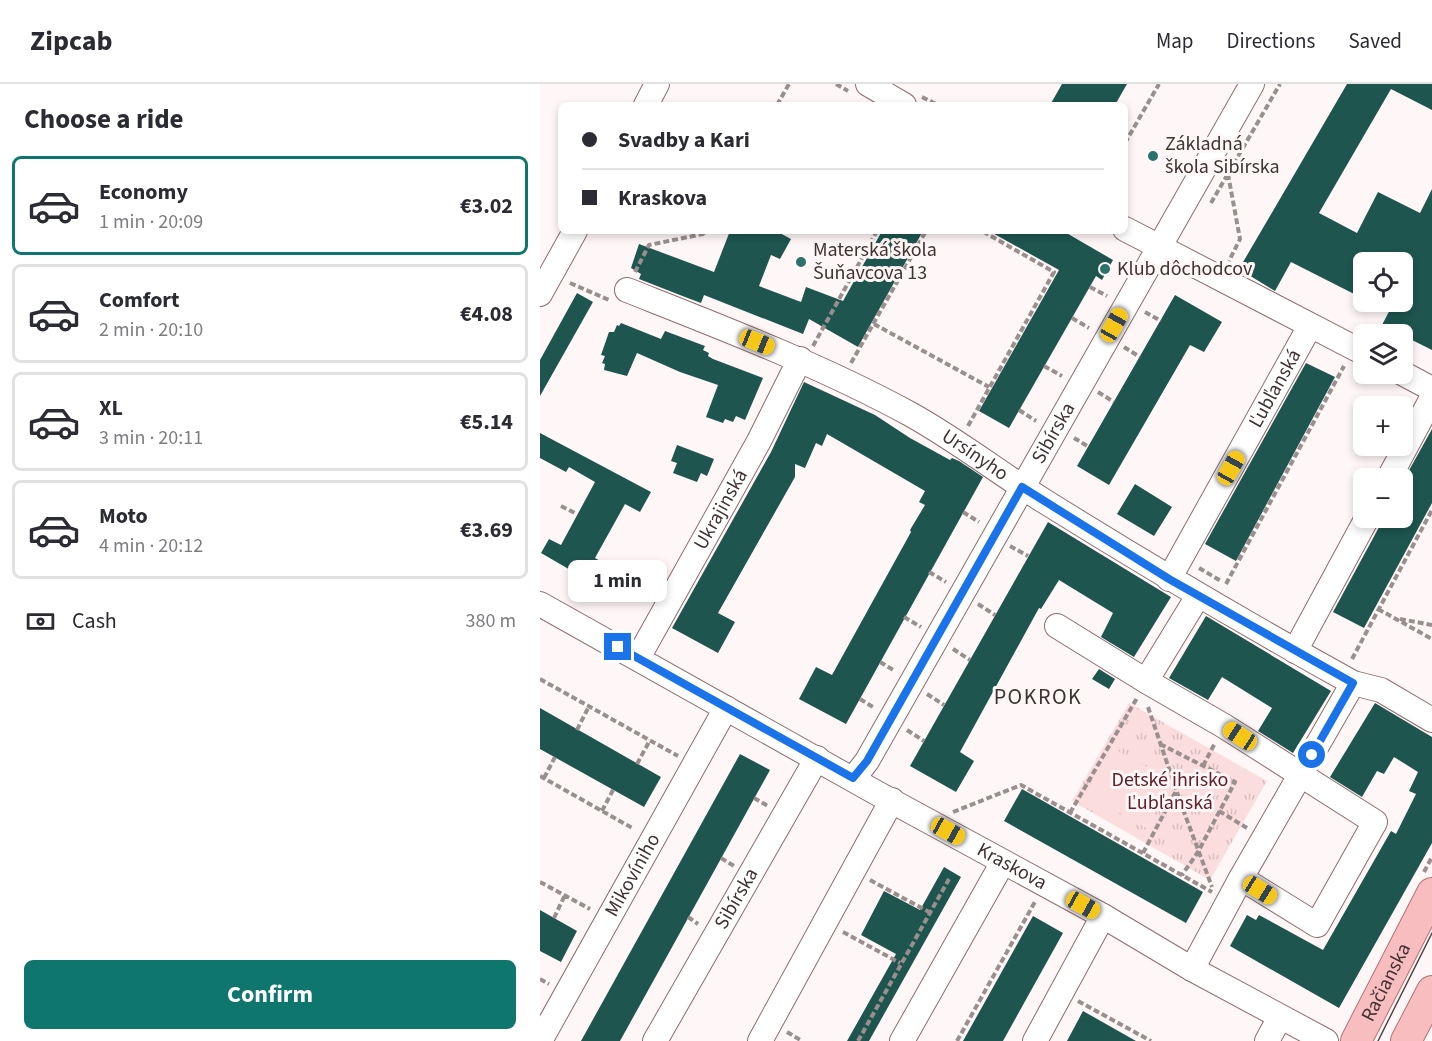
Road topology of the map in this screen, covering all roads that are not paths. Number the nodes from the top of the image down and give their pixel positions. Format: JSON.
{"nodes":[{"id":1,"x":657,"y":84,"type":"edge"},
{"id":2,"x":868,"y":84,"type":"edge"},
{"id":3,"x":1252,"y":84,"type":"edge"},
{"id":4,"x":648,"y":102,"type":"edge"},
{"id":5,"x":899,"y":102,"type":"edge"},
{"id":6,"x":1128,"y":231,"type":"edge"},
{"id":7,"x":573,"y":234,"type":"edge"},
{"id":8,"x":1158,"y":248,"type":"junction"},
{"id":9,"x":622,"y":290,"type":"road end"},
{"id":10,"x":540,"y":294,"type":"edge"},
{"id":11,"x":1310,"y":326,"type":"junction"},
{"id":12,"x":806,"y":354,"type":"junction"},
{"id":13,"x":1353,"y":357,"type":"edge"},
{"id":14,"x":1413,"y":380,"type":"edge"},
{"id":15,"x":1432,"y":389,"type":"edge"},
{"id":16,"x":1432,"y":398,"type":"edge"},
{"id":17,"x":1394,"y":468,"type":"edge"},
{"id":18,"x":1022,"y":487,"type":"junction"},
{"id":19,"x":1363,"y":528,"type":"edge"},
{"id":20,"x":1169,"y":579,"type":"junction"},
{"id":21,"x":1198,"y":596,"type":"junction"},
{"id":22,"x":540,"y":604,"type":"edge"},
{"id":23,"x":1057,"y":626,"type":"dead end"},
{"id":24,"x":1295,"y":651,"type":"junction"},
{"id":25,"x":638,"y":658,"type":"junction"},
{"id":26,"x":1353,"y":671,"type":"junction"},
{"id":27,"x":1146,"y":681,"type":"junction"},
{"id":28,"x":726,"y":708,"type":"junction"},
{"id":29,"x":1431,"y":715,"type":"edge"},
{"id":30,"x":817,"y":758,"type":"junction"},
{"id":31,"x":1300,"y":775,"type":"junction"},
{"id":32,"x":853,"y":778,"type":"junction"},
{"id":33,"x":892,"y":800,"type":"junction"},
{"id":34,"x":1003,"y":862,"type":"junction"},
{"id":35,"x":1241,"y":878,"type":"junction"},
{"id":36,"x":1432,"y":893,"type":"edge"},
{"id":37,"x":1102,"y":916,"type":"junction"},
{"id":38,"x":1192,"y":969,"type":"junction"},
{"id":39,"x":1432,"y":991,"type":"edge"},
{"id":40,"x":1280,"y":1017,"type":"junction"},
{"id":41,"x":540,"y":1041,"type":"edge"},
{"id":42,"x":655,"y":1041,"type":"edge"},
{"id":43,"x":760,"y":1041,"type":"edge"},
{"id":44,"x":902,"y":1041,"type":"edge"},
{"id":45,"x":1035,"y":1041,"type":"edge"},
{"id":46,"x":1267,"y":1041,"type":"edge"},
{"id":47,"x":1326,"y":1041,"type":"edge"},
{"id":48,"x":1356,"y":1041,"type":"edge"},
{"id":49,"x":1406,"y":1041,"type":"edge"}],
"edges":[{"from":1,"to":4,"type":"street"},
{"from":2,"to":5,"type":"street"},
{"from":3,"to":8,"type":"street","name":"Sibírska"},
{"from":6,"to":8,"type":"street"},
{"from":7,"to":10,"type":"street"},
{"from":8,"to":11,"type":"street"},
{"from":8,"to":18,"type":"street","name":"Sibírska"},
{"from":9,"to":12,"type":"street","name":"Ursínyho"},
{"from":11,"to":13,"type":"street"},
{"from":11,"to":20,"type":"street","name":"Ľubľanská"},
{"from":12,"to":18,"type":"street","name":"Ursínyho"},
{"from":12,"to":25,"type":"street","name":"Ukrajinská"},
{"from":14,"to":15,"type":"street"},
{"from":16,"to":17,"type":"street"},
{"from":18,"to":20,"type":"street","name":"Ursínyho"},
{"from":18,"to":32,"type":"street","name":"Sibírska"},
{"from":19,"to":24,"type":"street"},
{"from":20,"to":21,"type":"street","name":"Ursínyho"},
{"from":21,"to":24,"type":"street","name":"Ursínyho"},
{"from":21,"to":27,"type":"street"},
{"from":22,"to":25,"type":"street","name":"Kraskova"},
{"from":23,"to":27,"type":"street"},
{"from":24,"to":26,"type":"street","name":"Ursínyho"},
{"from":25,"to":28,"type":"street","name":"Kraskova"},
{"from":26,"to":29,"type":"street","name":"Ursínyho"},
{"from":26,"to":31,"type":"street"},
{"from":27,"to":31,"type":"street"},
{"from":28,"to":30,"type":"street","name":"Kraskova"},
{"from":28,"to":41,"type":"street","name":"Mikovíniho"},
{"from":30,"to":32,"type":"street","name":"Kraskova"},
{"from":30,"to":42,"type":"street","name":"Sibírska"},
{"from":31,"to":35,"type":"street"},
{"from":31,"to":35,"type":"street"},
{"from":32,"to":33,"type":"street","name":"Kraskova"},
{"from":33,"to":34,"type":"street","name":"Kraskova"},
{"from":33,"to":43,"type":"street"},
{"from":34,"to":37,"type":"street","name":"Kraskova"},
{"from":34,"to":44,"type":"street"},
{"from":35,"to":38,"type":"street"},
{"from":36,"to":48,"type":"main road","name":"Račianska"},
{"from":37,"to":38,"type":"street","name":"Kraskova"},
{"from":37,"to":45,"type":"street"},
{"from":38,"to":40,"type":"street","name":"Kraskova"},
{"from":39,"to":49,"type":"main road"},
{"from":40,"to":46,"type":"street"},
{"from":40,"to":47,"type":"street","name":"Kraskova"}]}
